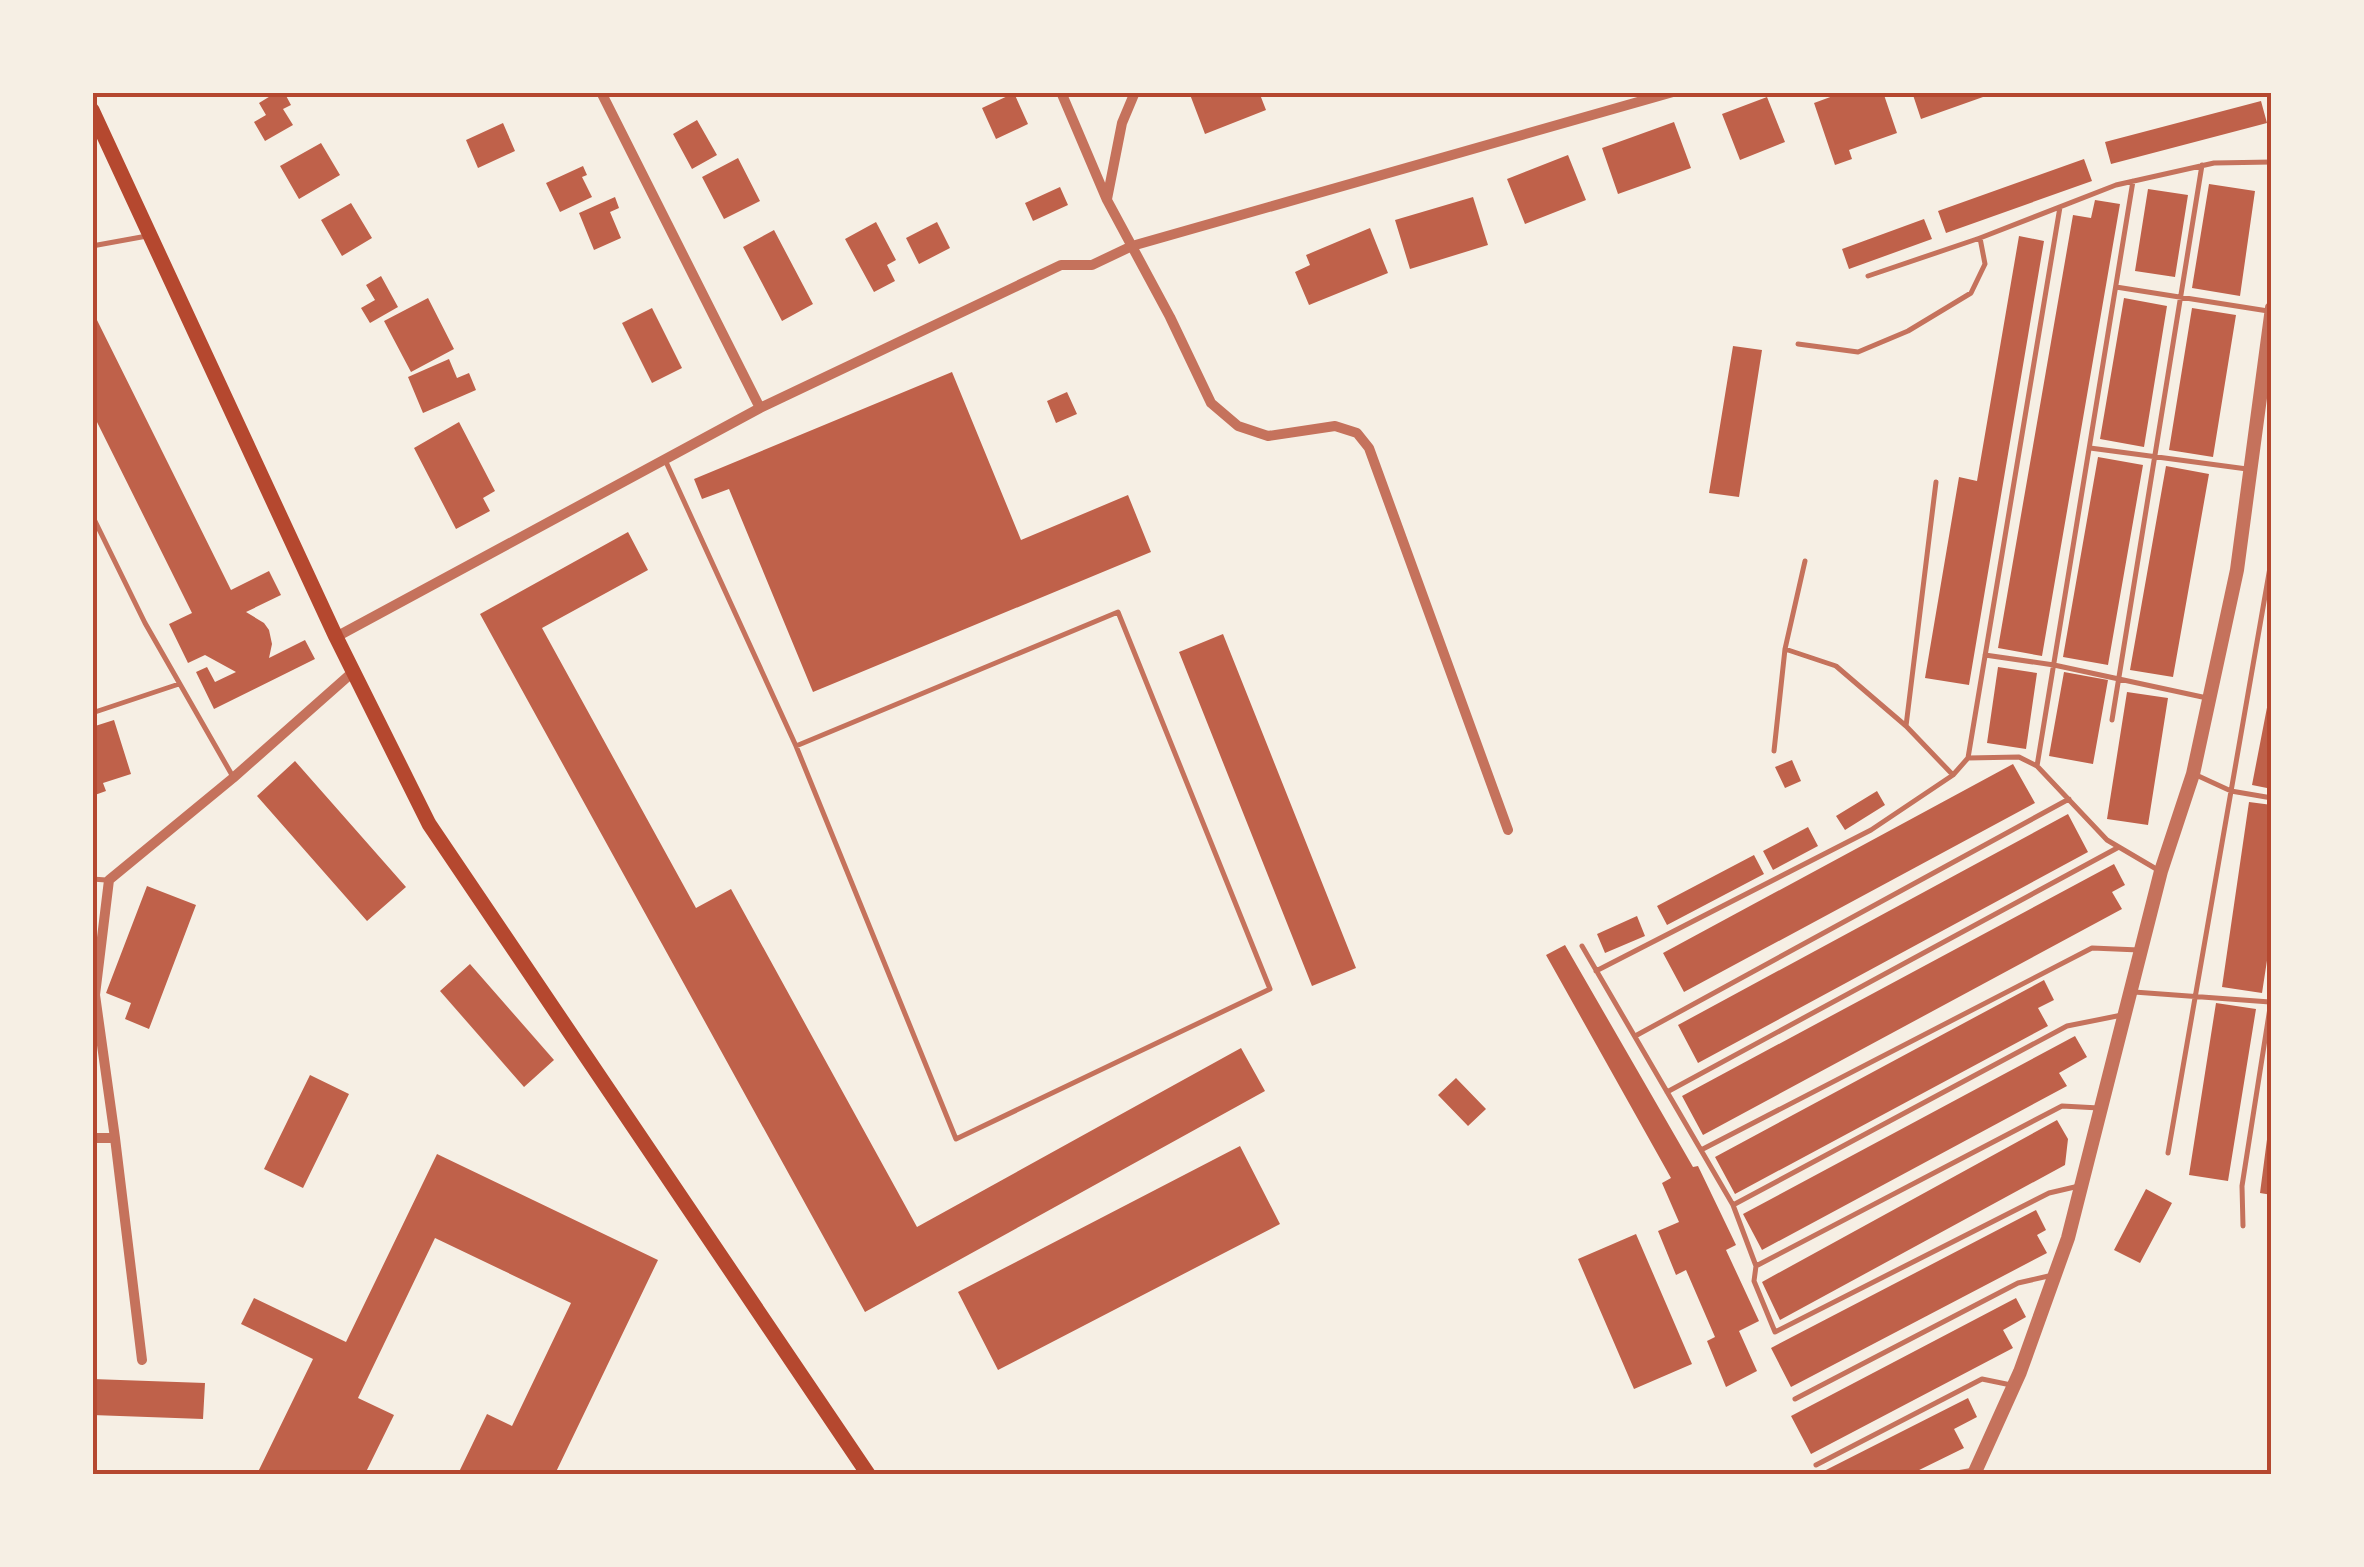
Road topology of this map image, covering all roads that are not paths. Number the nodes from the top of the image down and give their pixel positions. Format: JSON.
{"nodes":[{"id":1,"x":601,"y":92,"type":"edge"},
{"id":2,"x":1061,"y":92,"type":"edge"},
{"id":3,"x":1135,"y":92,"type":"edge"},
{"id":4,"x":1673,"y":92,"type":"edge"},
{"id":5,"x":93,"y":111,"type":"edge"},
{"id":6,"x":2272,"y":162,"type":"edge"},
{"id":7,"x":2202,"y":165,"type":"junction"},
{"id":8,"x":2133,"y":182,"type":"junction"},
{"id":9,"x":1106,"y":200,"type":"junction"},
{"id":10,"x":2060,"y":207,"type":"junction"},
{"id":11,"x":150,"y":235,"type":"junction"},
{"id":12,"x":1980,"y":238,"type":"junction"},
{"id":13,"x":92,"y":246,"type":"edge"},
{"id":14,"x":1132,"y":246,"type":"junction"},
{"id":15,"x":1868,"y":276,"type":"dead end"},
{"id":16,"x":2116,"y":287,"type":"junction"},
{"id":17,"x":2181,"y":298,"type":"junction"},
{"id":18,"x":2271,"y":309,"type":"edge"},
{"id":19,"x":1798,"y":344,"type":"dead end"},
{"id":20,"x":760,"y":408,"type":"junction"},
{"id":21,"x":2089,"y":448,"type":"junction"},
{"id":22,"x":2155,"y":457,"type":"junction"},
{"id":23,"x":664,"y":459,"type":"junction"},
{"id":24,"x":2250,"y":470,"type":"junction"},
{"id":25,"x":1936,"y":482,"type":"dead end"},
{"id":26,"x":92,"y":515,"type":"edge"},
{"id":27,"x":2272,"y":556,"type":"edge"},
{"id":28,"x":1805,"y":561,"type":"dead end"},
{"id":29,"x":336,"y":637,"type":"junction"},
{"id":30,"x":1785,"y":649,"type":"junction"},
{"id":31,"x":1985,"y":656,"type":"junction"},
{"id":32,"x":2054,"y":665,"type":"junction"},
{"id":33,"x":354,"y":671,"type":"junction"},
{"id":34,"x":2119,"y":678,"type":"junction"},
{"id":35,"x":178,"y":684,"type":"junction"},
{"id":36,"x":2210,"y":698,"type":"junction"},
{"id":37,"x":92,"y":713,"type":"edge"},
{"id":38,"x":2112,"y":720,"type":"dead end"},
{"id":39,"x":1906,"y":726,"type":"junction"},
{"id":40,"x":796,"y":746,"type":"junction"},
{"id":41,"x":1774,"y":750,"type":"dead end"},
{"id":42,"x":1968,"y":758,"type":"junction"},
{"id":43,"x":2037,"y":766,"type":"junction"},
{"id":44,"x":1953,"y":774,"type":"junction"},
{"id":45,"x":2193,"y":774,"type":"junction"},
{"id":46,"x":234,"y":778,"type":"junction"},
{"id":47,"x":2232,"y":791,"type":"junction"},
{"id":48,"x":2272,"y":798,"type":"edge"},
{"id":49,"x":2069,"y":799,"type":"junction"},
{"id":50,"x":1508,"y":830,"type":"dead end"},
{"id":51,"x":2119,"y":846,"type":"junction"},
{"id":52,"x":2161,"y":872,"type":"junction"},
{"id":53,"x":92,"y":879,"type":"edge"},
{"id":54,"x":109,"y":880,"type":"junction"},
{"id":55,"x":1582,"y":946,"type":"dead end"},
{"id":56,"x":2142,"y":950,"type":"junction"},
{"id":57,"x":1596,"y":970,"type":"junction"},
{"id":58,"x":2131,"y":992,"type":"junction"},
{"id":59,"x":2196,"y":994,"type":"junction"},
{"id":60,"x":2271,"y":999,"type":"edge"},
{"id":61,"x":2125,"y":1014,"type":"junction"},
{"id":62,"x":1636,"y":1036,"type":"junction"},
{"id":63,"x":2259,"y":1071,"type":"junction"},
{"id":64,"x":2272,"y":1072,"type":"edge"},
{"id":65,"x":1666,"y":1092,"type":"junction"},
{"id":66,"x":2102,"y":1108,"type":"junction"},
{"id":67,"x":92,"y":1138,"type":"edge"},
{"id":68,"x":115,"y":1138,"type":"junction"},
{"id":69,"x":1701,"y":1150,"type":"junction"},
{"id":70,"x":2168,"y":1154,"type":"dead end"},
{"id":71,"x":2082,"y":1186,"type":"junction"},
{"id":72,"x":1733,"y":1206,"type":"junction"},
{"id":73,"x":2242,"y":1226,"type":"dead end"},
{"id":74,"x":1756,"y":1266,"type":"junction"},
{"id":75,"x":2056,"y":1274,"type":"junction"},
{"id":76,"x":142,"y":1360,"type":"dead end"},
{"id":77,"x":2014,"y":1385,"type":"junction"},
{"id":78,"x":1795,"y":1399,"type":"dead end"},
{"id":79,"x":93,"y":1457,"type":"edge"},
{"id":80,"x":1816,"y":1464,"type":"dead end"},
{"id":81,"x":1975,"y":1472,"type":"edge"},
{"id":82,"x":93,"y":1474,"type":"edge"},
{"id":83,"x":868,"y":1474,"type":"edge"},
{"id":84,"x":1951,"y":1474,"type":"edge"}],
"edges":[{"from":1,"to":20,"type":"street"},
{"from":2,"to":9,"type":"street"},
{"from":3,"to":9,"type":"street"},
{"from":4,"to":14,"type":"street"},
{"from":5,"to":11,"type":"main road"},
{"from":6,"to":7,"type":"lane"},
{"from":7,"to":8,"type":"lane"},
{"from":7,"to":17,"type":"lane"},
{"from":8,"to":10,"type":"lane"},
{"from":8,"to":16,"type":"lane"},
{"from":9,"to":14,"type":"street"},
{"from":10,"to":12,"type":"lane"},
{"from":10,"to":31,"type":"lane"},
{"from":11,"to":13,"type":"lane"},
{"from":11,"to":29,"type":"main road"},
{"from":12,"to":15,"type":"lane"},
{"from":12,"to":19,"type":"lane"},
{"from":14,"to":20,"type":"street"},
{"from":14,"to":50,"type":"street"},
{"from":16,"to":17,"type":"lane"},
{"from":16,"to":21,"type":"lane"},
{"from":17,"to":18,"type":"lane"},
{"from":17,"to":22,"type":"lane"},
{"from":18,"to":24,"type":"street"},
{"from":20,"to":23,"type":"street"},
{"from":21,"to":22,"type":"lane"},
{"from":21,"to":32,"type":"lane"},
{"from":22,"to":24,"type":"lane"},
{"from":22,"to":34,"type":"lane"},
{"from":23,"to":29,"type":"street"},
{"from":23,"to":40,"type":"lane"},
{"from":24,"to":36,"type":"street"},
{"from":25,"to":39,"type":"lane"},
{"from":26,"to":35,"type":"lane"},
{"from":27,"to":47,"type":"lane"},
{"from":28,"to":30,"type":"lane"},
{"from":29,"to":33,"type":"main road"},
{"from":30,"to":39,"type":"lane"},
{"from":30,"to":41,"type":"lane"},
{"from":31,"to":32,"type":"lane"},
{"from":31,"to":42,"type":"lane"},
{"from":32,"to":34,"type":"lane"},
{"from":32,"to":43,"type":"lane"},
{"from":33,"to":46,"type":"street"},
{"from":33,"to":83,"type":"main road"},
{"from":34,"to":36,"type":"lane"},
{"from":34,"to":38,"type":"lane"},
{"from":35,"to":37,"type":"lane"},
{"from":35,"to":46,"type":"lane"},
{"from":36,"to":45,"type":"street"},
{"from":39,"to":44,"type":"lane"},
{"from":40,"to":40,"type":"lane"},
{"from":42,"to":43,"type":"lane"},
{"from":42,"to":44,"type":"lane"},
{"from":43,"to":49,"type":"lane"},
{"from":44,"to":57,"type":"lane"},
{"from":45,"to":47,"type":"lane"},
{"from":45,"to":52,"type":"street"},
{"from":46,"to":54,"type":"street"},
{"from":47,"to":48,"type":"lane"},
{"from":47,"to":59,"type":"lane"},
{"from":49,"to":51,"type":"lane"},
{"from":49,"to":62,"type":"lane"},
{"from":51,"to":52,"type":"lane"},
{"from":51,"to":65,"type":"lane"},
{"from":52,"to":56,"type":"street"},
{"from":53,"to":54,"type":"lane"},
{"from":54,"to":68,"type":"street"},
{"from":55,"to":57,"type":"lane"},
{"from":56,"to":58,"type":"street"},
{"from":56,"to":69,"type":"lane"},
{"from":57,"to":62,"type":"lane"},
{"from":58,"to":59,"type":"lane"},
{"from":58,"to":61,"type":"street"},
{"from":59,"to":60,"type":"lane"},
{"from":59,"to":70,"type":"lane"},
{"from":60,"to":63,"type":"lane"},
{"from":61,"to":66,"type":"street"},
{"from":61,"to":72,"type":"lane"},
{"from":62,"to":65,"type":"lane"},
{"from":63,"to":64,"type":"lane"},
{"from":63,"to":73,"type":"lane"},
{"from":65,"to":69,"type":"lane"},
{"from":66,"to":71,"type":"street"},
{"from":66,"to":74,"type":"lane"},
{"from":67,"to":68,"type":"street"},
{"from":68,"to":76,"type":"street"},
{"from":69,"to":72,"type":"lane"},
{"from":71,"to":74,"type":"lane"},
{"from":71,"to":75,"type":"street"},
{"from":72,"to":74,"type":"lane"},
{"from":75,"to":77,"type":"street"},
{"from":75,"to":78,"type":"lane"},
{"from":77,"to":80,"type":"lane"},
{"from":77,"to":81,"type":"street"},
{"from":79,"to":82,"type":"lane"},
{"from":81,"to":84,"type":"lane"}]}
